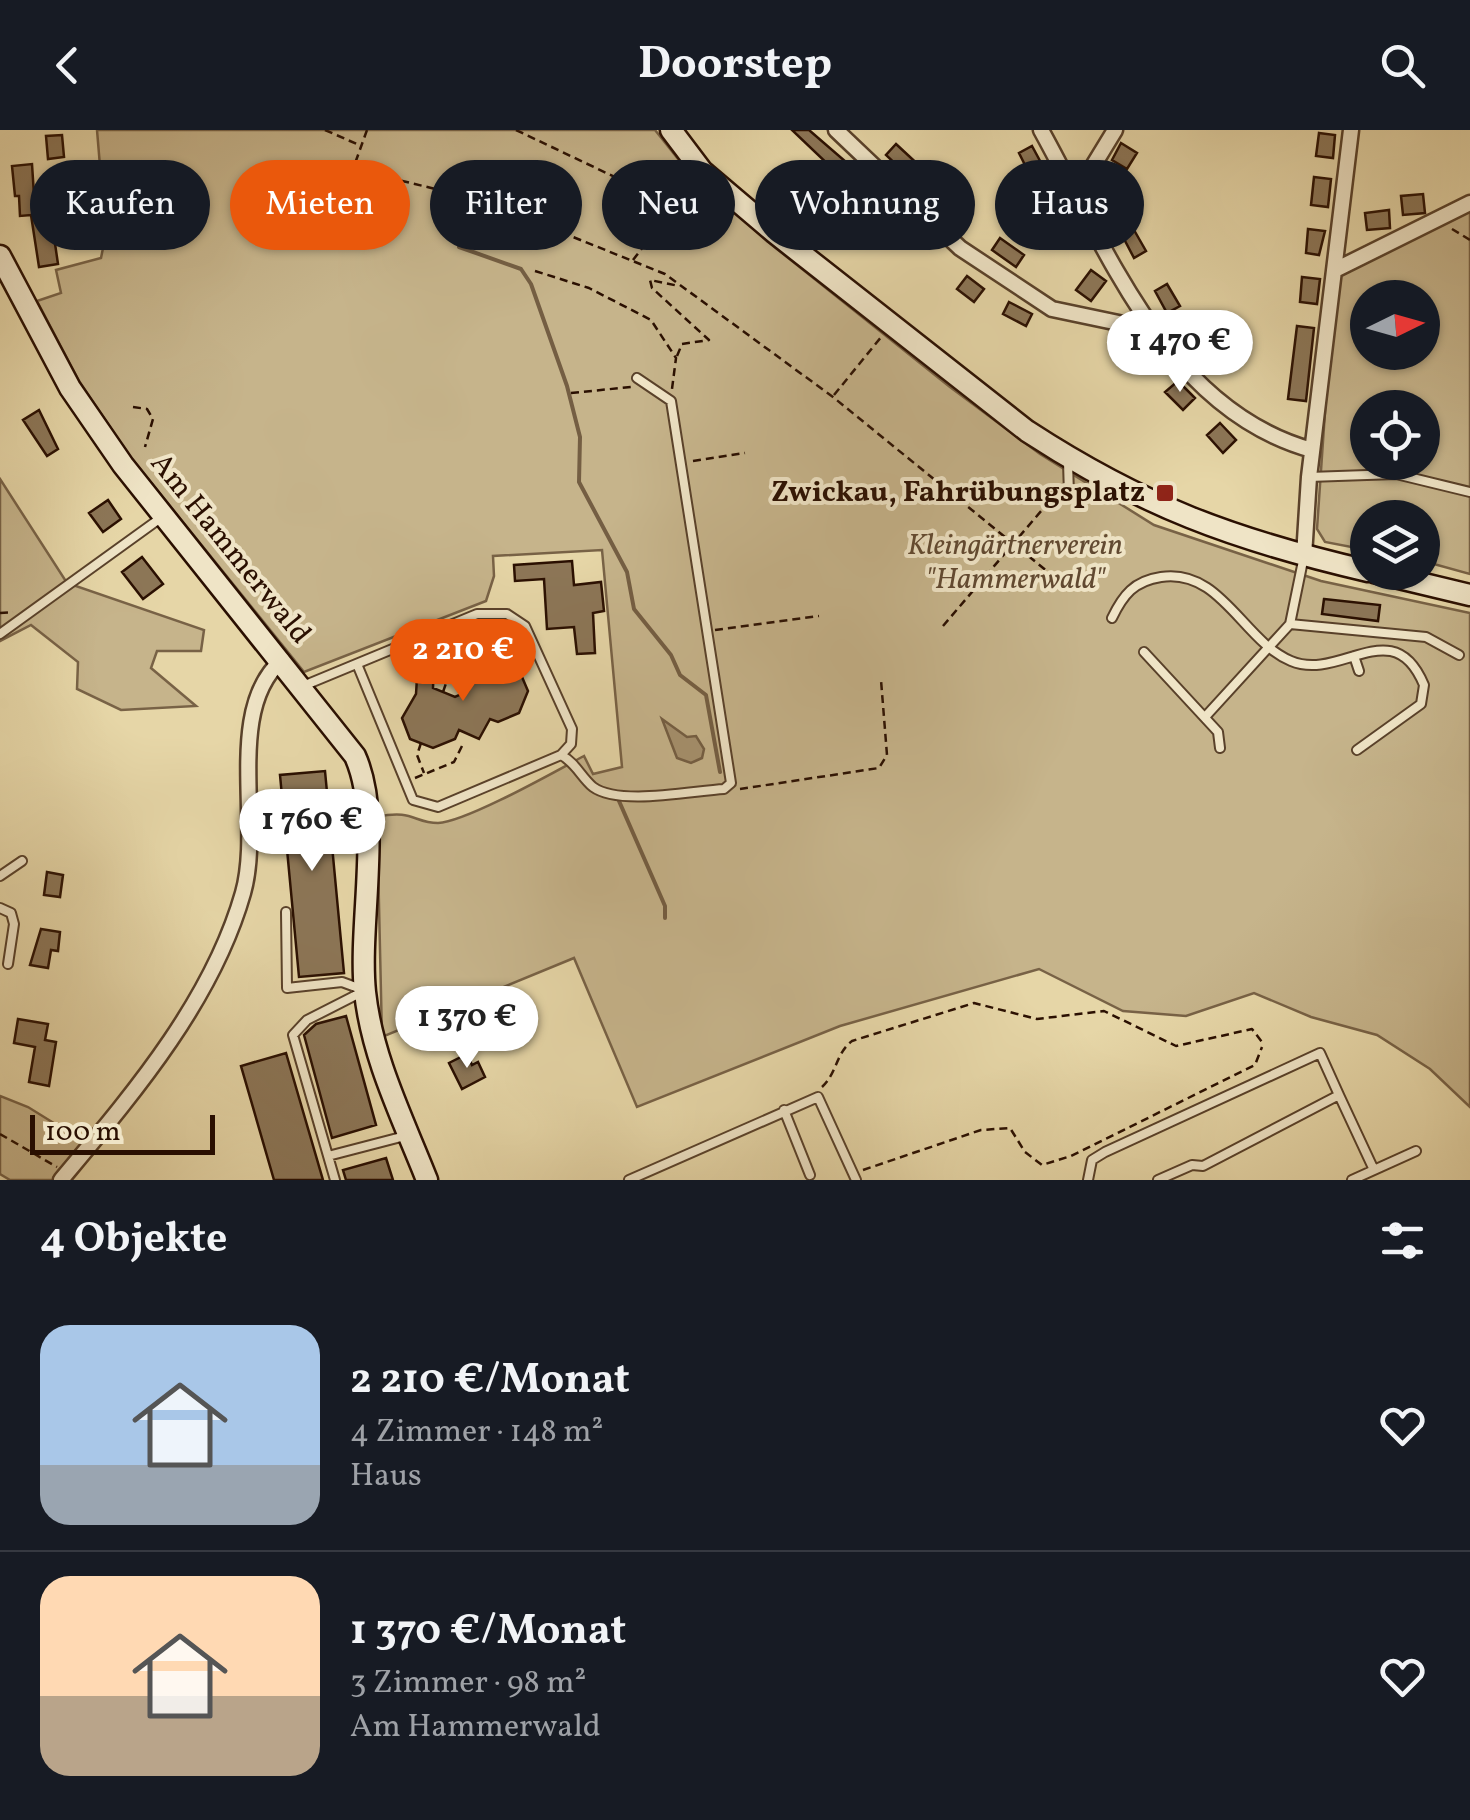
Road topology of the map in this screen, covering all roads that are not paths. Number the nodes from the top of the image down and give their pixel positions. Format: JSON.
{"nodes":[{"id":1,"x":672,"y":130,"type":"edge"},
{"id":2,"x":836,"y":130,"type":"edge"},
{"id":3,"x":1041,"y":130,"type":"edge"},
{"id":4,"x":1115,"y":130,"type":"edge"},
{"id":5,"x":1351,"y":130,"type":"edge"},
{"id":6,"x":1057,"y":160,"type":"edge"},
{"id":7,"x":1097,"y":160,"type":"edge"},
{"id":8,"x":1470,"y":203,"type":"edge"},
{"id":9,"x":1107,"y":250,"type":"edge"},
{"id":10,"x":0,"y":256,"type":"edge"},
{"id":11,"x":1335,"y":270,"type":"junction"},
{"id":12,"x":1152,"y":330,"type":"junction"},
{"id":13,"x":637,"y":378,"type":"dead end"},
{"id":14,"x":1312,"y":450,"type":"junction"},
{"id":15,"x":1068,"y":458,"type":"junction"},
{"id":16,"x":1309,"y":477,"type":"junction"},
{"id":17,"x":1470,"y":492,"type":"edge"},
{"id":18,"x":1069,"y":495,"type":"dead end"},
{"id":19,"x":165,"y":515,"type":"junction"},
{"id":20,"x":1304,"y":556,"type":"junction"},
{"id":21,"x":1350,"y":567,"type":"edge"},
{"id":22,"x":1440,"y":588,"type":"edge"},
{"id":23,"x":1470,"y":595,"type":"edge"},
{"id":24,"x":1112,"y":618,"type":"dead end"},
{"id":25,"x":1290,"y":624,"type":"junction"},
{"id":26,"x":0,"y":634,"type":"edge"},
{"id":27,"x":1270,"y":648,"type":"junction"},
{"id":28,"x":1144,"y":652,"type":"dead end"},
{"id":29,"x":1354,"y":656,"type":"junction"},
{"id":30,"x":1459,"y":656,"type":"dead end"},
{"id":31,"x":282,"y":660,"type":"junction"},
{"id":32,"x":357,"y":664,"type":"junction"},
{"id":33,"x":1359,"y":671,"type":"dead end"},
{"id":34,"x":303,"y":686,"type":"junction"},
{"id":35,"x":1205,"y":718,"type":"junction"},
{"id":36,"x":1220,"y":748,"type":"dead end"},
{"id":37,"x":1357,"y":750,"type":"dead end"},
{"id":38,"x":561,"y":755,"type":"junction"},
{"id":39,"x":22,"y":861,"type":"dead end"},
{"id":40,"x":0,"y":876,"type":"edge"},
{"id":41,"x":0,"y":908,"type":"edge"},
{"id":42,"x":286,"y":912,"type":"dead end"},
{"id":43,"x":8,"y":964,"type":"dead end"},
{"id":44,"x":365,"y":990,"type":"junction"},
{"id":45,"x":1339,"y":1095,"type":"junction"},
{"id":46,"x":784,"y":1110,"type":"junction"},
{"id":47,"x":410,"y":1135,"type":"junction"},
{"id":48,"x":1416,"y":1152,"type":"dead end"},
{"id":49,"x":328,"y":1156,"type":"junction"},
{"id":50,"x":1374,"y":1170,"type":"junction"},
{"id":51,"x":810,"y":1175,"type":"dead end"},
{"id":52,"x":64,"y":1176,"type":"edge"},
{"id":53,"x":648,"y":1176,"type":"edge"},
{"id":54,"x":854,"y":1177,"type":"edge"},
{"id":55,"x":335,"y":1180,"type":"edge"},
{"id":56,"x":427,"y":1180,"type":"edge"},
{"id":57,"x":630,"y":1180,"type":"edge"},
{"id":58,"x":1088,"y":1180,"type":"edge"},
{"id":59,"x":1158,"y":1180,"type":"edge"},
{"id":60,"x":1352,"y":1180,"type":"edge"}],
"edges":[{"from":1,"to":15,"type":"main road"},
{"from":2,"to":12,"type":"street"},
{"from":3,"to":6,"type":"street"},
{"from":4,"to":7,"type":"street"},
{"from":5,"to":11,"type":"street"},
{"from":8,"to":11,"type":"street"},
{"from":9,"to":12,"type":"street"},
{"from":10,"to":19,"type":"main road","name":"Am Hammerwald"},
{"from":11,"to":14,"type":"street"},
{"from":12,"to":14,"type":"street"},
{"from":13,"to":38,"type":"lane"},
{"from":14,"to":16,"type":"street"},
{"from":15,"to":18,"type":"lane"},
{"from":15,"to":20,"type":"main road"},
{"from":16,"to":17,"type":"lane"},
{"from":16,"to":20,"type":"street"},
{"from":19,"to":26,"type":"lane"},
{"from":19,"to":31,"type":"main road","name":"Am Hammerwald"},
{"from":20,"to":21,"type":"main road"},
{"from":20,"to":25,"type":"lane"},
{"from":22,"to":23,"type":"main road"},
{"from":24,"to":27,"type":"lane"},
{"from":25,"to":27,"type":"lane"},
{"from":25,"to":30,"type":"lane"},
{"from":27,"to":29,"type":"lane"},
{"from":27,"to":35,"type":"lane"},
{"from":28,"to":35,"type":"lane"},
{"from":29,"to":33,"type":"lane"},
{"from":29,"to":37,"type":"lane"},
{"from":31,"to":34,"type":"main road","name":"Am Hammerwald"},
{"from":31,"to":52,"type":"street"},
{"from":32,"to":34,"type":"lane"},
{"from":32,"to":38,"type":"lane"},
{"from":32,"to":38,"type":"lane"},
{"from":34,"to":44,"type":"main road","name":"Am Hammerwald"},
{"from":35,"to":36,"type":"lane"},
{"from":39,"to":40,"type":"lane"},
{"from":41,"to":43,"type":"lane"},
{"from":42,"to":44,"type":"lane"},
{"from":44,"to":47,"type":"main road","name":"Am Hammerwald"},
{"from":44,"to":49,"type":"lane"},
{"from":45,"to":50,"type":"lane"},
{"from":45,"to":58,"type":"lane"},
{"from":45,"to":59,"type":"lane"},
{"from":46,"to":51,"type":"lane"},
{"from":46,"to":53,"type":"lane"},
{"from":46,"to":54,"type":"lane"},
{"from":47,"to":49,"type":"lane"},
{"from":47,"to":56,"type":"main road","name":"Am Hammerwald"},
{"from":48,"to":50,"type":"lane"},
{"from":49,"to":55,"type":"lane"},
{"from":50,"to":60,"type":"lane"},
{"from":53,"to":57,"type":"lane"}]}
